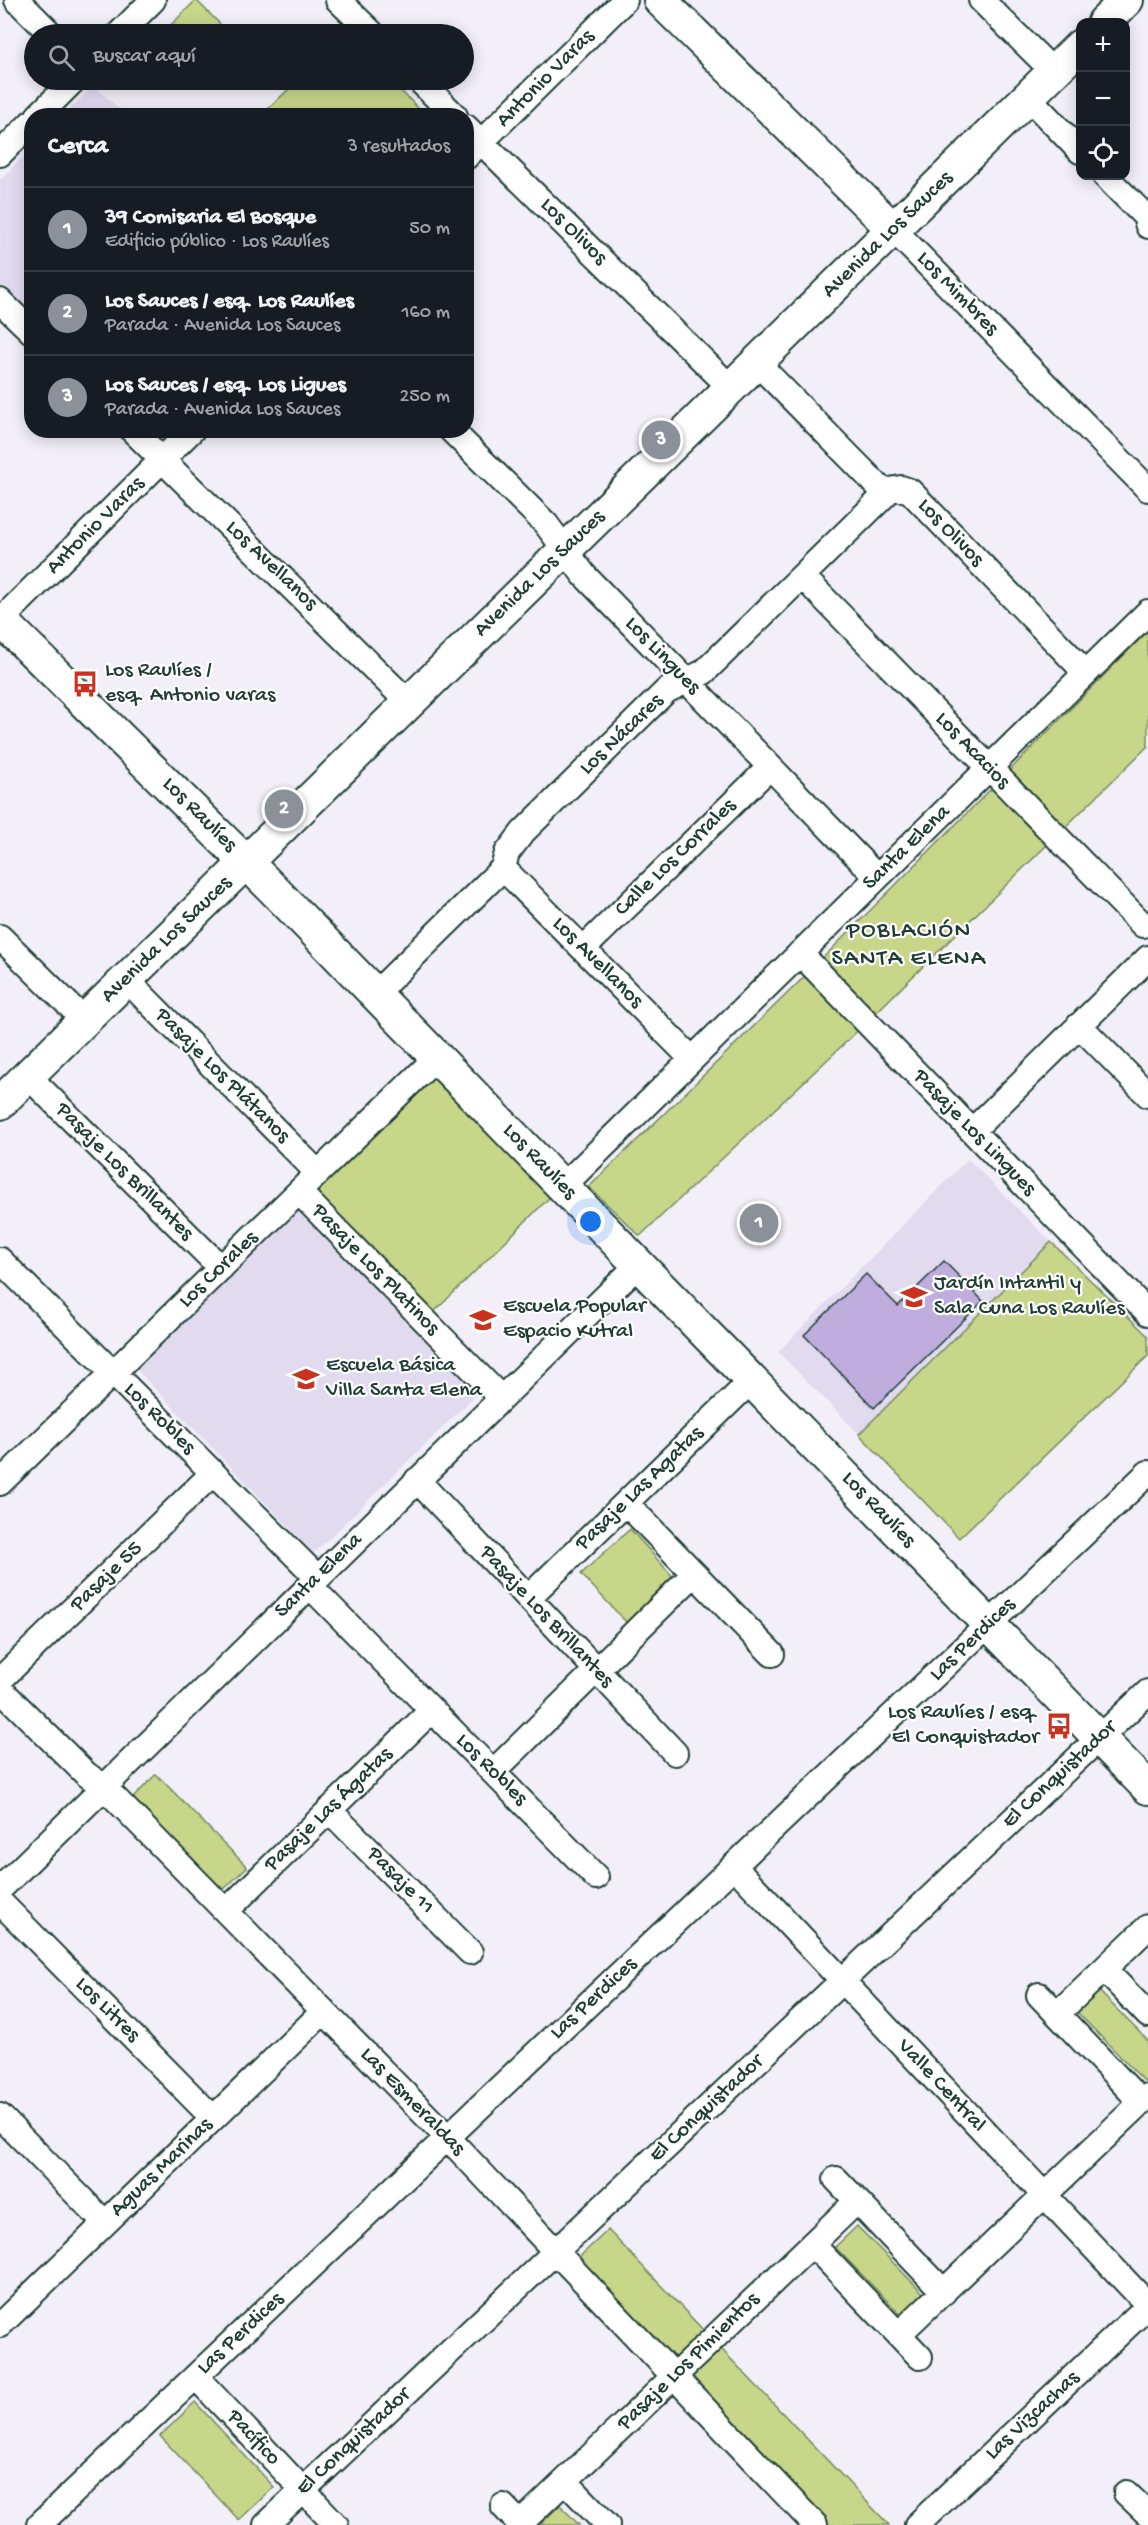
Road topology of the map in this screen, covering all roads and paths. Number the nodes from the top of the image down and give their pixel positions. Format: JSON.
{"nodes":[{"id":1,"x":17,"y":0,"type":"edge"},
{"id":2,"x":153,"y":0,"type":"edge"},
{"id":3,"x":338,"y":0,"type":"edge"},
{"id":4,"x":625,"y":0,"type":"edge"},
{"id":5,"x":660,"y":0,"type":"edge"},
{"id":6,"x":981,"y":0,"type":"edge"},
{"id":7,"x":1127,"y":0,"type":"edge"},
{"id":8,"x":1108,"y":18,"type":"edge"},
{"id":9,"x":41,"y":24,"type":"edge"},
{"id":10,"x":129,"y":24,"type":"edge"},
{"id":11,"x":363,"y":24,"type":"edge"},
{"id":12,"x":1076,"y":50,"type":"edge"},
{"id":13,"x":1054,"y":72,"type":"junction"},
{"id":14,"x":64,"y":90,"type":"edge"},
{"id":15,"x":429,"y":90,"type":"edge"},
{"id":16,"x":1028,"y":97,"type":"junction"},
{"id":17,"x":46,"y":108,"type":"edge"},
{"id":18,"x":447,"y":108,"type":"edge"},
{"id":19,"x":24,"y":130,"type":"edge"},
{"id":20,"x":474,"y":140,"type":"edge"},
{"id":21,"x":474,"y":144,"type":"edge"},
{"id":22,"x":1076,"y":147,"type":"edge"},
{"id":23,"x":0,"y":153,"type":"edge"},
{"id":24,"x":1109,"y":180,"type":"edge"},
{"id":25,"x":1147,"y":218,"type":"edge"},
{"id":26,"x":893,"y":229,"type":"junction"},
{"id":27,"x":0,"y":301,"type":"edge"},
{"id":28,"x":24,"y":324,"type":"edge"},
{"id":29,"x":757,"y":363,"type":"junction"},
{"id":30,"x":731,"y":388,"type":"junction"},
{"id":31,"x":140,"y":438,"type":"edge"},
{"id":32,"x":184,"y":438,"type":"edge"},
{"id":33,"x":459,"y":438,"type":"edge"},
{"id":34,"x":162,"y":460,"type":"junction"},
{"id":35,"x":1148,"y":489,"type":"edge"},
{"id":36,"x":885,"y":493,"type":"junction"},
{"id":37,"x":566,"y":550,"type":"junction"},
{"id":38,"x":802,"y":576,"type":"junction"},
{"id":39,"x":1148,"y":612,"type":"edge"},
{"id":40,"x":0,"y":620,"type":"edge"},
{"id":41,"x":1086,"y":673,"type":"junction"},
{"id":42,"x":687,"y":681,"type":"junction"},
{"id":43,"x":409,"y":703,"type":"junction"},
{"id":44,"x":770,"y":767,"type":"junction"},
{"id":45,"x":988,"y":769,"type":"junction"},
{"id":46,"x":247,"y":862,"type":"junction"},
{"id":47,"x":503,"y":868,"type":"junction"},
{"id":48,"x":877,"y":877,"type":"junction"},
{"id":49,"x":1143,"y":925,"type":"dead end"},
{"id":50,"x":0,"y":937,"type":"edge"},
{"id":51,"x":583,"y":949,"type":"junction"},
{"id":52,"x":800,"y":953,"type":"junction"},
{"id":53,"x":1148,"y":958,"type":"edge"},
{"id":54,"x":126,"y":979,"type":"junction"},
{"id":55,"x":375,"y":993,"type":"junction"},
{"id":56,"x":84,"y":1020,"type":"junction"},
{"id":57,"x":1079,"y":1025,"type":"junction"},
{"id":58,"x":437,"y":1057,"type":"junction"},
{"id":59,"x":692,"y":1059,"type":"junction"},
{"id":60,"x":28,"y":1076,"type":"junction"},
{"id":61,"x":1148,"y":1095,"type":"edge"},
{"id":62,"x":0,"y":1103,"type":"edge"},
{"id":63,"x":972,"y":1131,"type":"junction"},
{"id":64,"x":318,"y":1173,"type":"junction"},
{"id":65,"x":563,"y":1186,"type":"junction"},
{"id":66,"x":299,"y":1192,"type":"junction"},
{"id":67,"x":0,"y":1260,"type":"edge"},
{"id":68,"x":639,"y":1264,"type":"junction"},
{"id":69,"x":221,"y":1268,"type":"junction"},
{"id":70,"x":1148,"y":1313,"type":"edge"},
{"id":71,"x":113,"y":1373,"type":"junction"},
{"id":72,"x":752,"y":1380,"type":"junction"},
{"id":73,"x":501,"y":1398,"type":"junction"},
{"id":74,"x":213,"y":1473,"type":"junction"},
{"id":75,"x":1148,"y":1473,"type":"edge"},
{"id":76,"x":2,"y":1476,"type":"edge"},
{"id":77,"x":417,"y":1480,"type":"junction"},
{"id":78,"x":626,"y":1503,"type":"junction"},
{"id":79,"x":694,"y":1574,"type":"junction"},
{"id":80,"x":314,"y":1582,"type":"junction"},
{"id":81,"x":528,"y":1598,"type":"junction"},
{"id":82,"x":990,"y":1624,"type":"junction"},
{"id":83,"x":772,"y":1654,"type":"dead end"},
{"id":84,"x":596,"y":1670,"type":"junction"},
{"id":85,"x":0,"y":1680,"type":"edge"},
{"id":86,"x":0,"y":1689,"type":"edge"},
{"id":87,"x":1148,"y":1692,"type":"edge"},
{"id":88,"x":432,"y":1710,"type":"junction"},
{"id":89,"x":1100,"y":1737,"type":"junction"},
{"id":90,"x":675,"y":1754,"type":"dead end"},
{"id":91,"x":492,"y":1772,"type":"junction"},
{"id":92,"x":104,"y":1787,"type":"junction"},
{"id":93,"x":1148,"y":1788,"type":"edge"},
{"id":94,"x":329,"y":1810,"type":"junction"},
{"id":95,"x":734,"y":1866,"type":"junction"},
{"id":96,"x":596,"y":1877,"type":"dead end"},
{"id":97,"x":0,"y":1888,"type":"edge"},
{"id":98,"x":0,"y":1902,"type":"edge"},
{"id":99,"x":226,"y":1911,"type":"junction"},
{"id":100,"x":1148,"y":1927,"type":"edge"},
{"id":101,"x":470,"y":1952,"type":"dead end"},
{"id":102,"x":1104,"y":1969,"type":"junction"},
{"id":103,"x":842,"y":1981,"type":"junction"},
{"id":104,"x":1039,"y":1995,"type":"dead end"},
{"id":105,"x":324,"y":2011,"type":"junction"},
{"id":106,"x":1057,"y":2014,"type":"junction"},
{"id":107,"x":1148,"y":2015,"type":"edge"},
{"id":108,"x":1144,"y":2099,"type":"edge"},
{"id":109,"x":213,"y":2118,"type":"junction"},
{"id":110,"x":1,"y":2120,"type":"edge"},
{"id":111,"x":448,"y":2138,"type":"junction"},
{"id":112,"x":836,"y":2179,"type":"dead end"},
{"id":113,"x":1044,"y":2195,"type":"junction"},
{"id":114,"x":857,"y":2201,"type":"junction"},
{"id":115,"x":105,"y":2223,"type":"junction"},
{"id":116,"x":813,"y":2244,"type":"junction"},
{"id":117,"x":555,"y":2252,"type":"junction"},
{"id":118,"x":944,"y":2292,"type":"junction"},
{"id":119,"x":1148,"y":2306,"type":"edge"},
{"id":120,"x":0,"y":2325,"type":"edge"},
{"id":121,"x":899,"y":2334,"type":"junction"},
{"id":122,"x":920,"y":2356,"type":"dead end"},
{"id":123,"x":196,"y":2377,"type":"junction"},
{"id":124,"x":674,"y":2377,"type":"junction"},
{"id":125,"x":565,"y":2481,"type":"junction"},
{"id":126,"x":303,"y":2490,"type":"junction"},
{"id":127,"x":1126,"y":2493,"type":"dead end"},
{"id":128,"x":503,"y":2506,"type":"dead end"},
{"id":129,"x":1142,"y":2517,"type":"edge"},
{"id":130,"x":521,"y":2524,"type":"edge"},
{"id":131,"x":39,"y":2525,"type":"edge"},
{"id":132,"x":266,"y":2525,"type":"edge"},
{"id":133,"x":336,"y":2525,"type":"edge"},
{"id":134,"x":607,"y":2525,"type":"edge"},
{"id":135,"x":815,"y":2525,"type":"edge"},
{"id":136,"x":917,"y":2525,"type":"edge"}],
"edges":[{"from":1,"to":9,"type":"street"},
{"from":2,"to":10,"type":"street"},
{"from":3,"to":11,"type":"street"},
{"from":4,"to":20,"type":"street","name":"Antonio Varas"},
{"from":5,"to":26,"type":"street","name":"Los Mimbres"},
{"from":6,"to":13,"type":"street"},
{"from":7,"to":8,"type":"street"},
{"from":12,"to":13,"type":"street","name":"Avenida Los Sauces"},
{"from":13,"to":16,"type":"street","name":"Avenida Los Sauces"},
{"from":14,"to":17,"type":"street"},
{"from":15,"to":18,"type":"street"},
{"from":16,"to":22,"type":"street"},
{"from":16,"to":26,"type":"street","name":"Avenida Los Sauces"},
{"from":19,"to":23,"type":"street"},
{"from":21,"to":30,"type":"street","name":"Los Olivos"},
{"from":24,"to":25,"type":"street"},
{"from":26,"to":29,"type":"street","name":"Avenida Los Sauces"},
{"from":26,"to":35,"type":"street","name":"Los Mimbres"},
{"from":27,"to":28,"type":"street"},
{"from":29,"to":30,"type":"street","name":"Avenida Los Sauces"},
{"from":29,"to":36,"type":"street","name":"Los Olivos"},
{"from":30,"to":37,"type":"street","name":"Avenida Los Sauces"},
{"from":31,"to":34,"type":"street","name":"Los Avellanos"},
{"from":32,"to":34,"type":"street","name":"Antonio Varas"},
{"from":33,"to":37,"type":"street","name":"Los Lingues"},
{"from":34,"to":40,"type":"street","name":"Antonio Varas"},
{"from":34,"to":43,"type":"street","name":"Los Avellanos"},
{"from":36,"to":38,"type":"street","name":"Los Nácares"},
{"from":36,"to":41,"type":"street","name":"Los Olivos"},
{"from":37,"to":42,"type":"street","name":"Los Lingues"},
{"from":37,"to":43,"type":"street","name":"Avenida Los Sauces"},
{"from":38,"to":42,"type":"street","name":"Los Nácares"},
{"from":38,"to":45,"type":"street","name":"Los Acacios"},
{"from":39,"to":41,"type":"street","name":"Santa Elena"},
{"from":40,"to":46,"type":"street","name":"Los Raulíes"},
{"from":41,"to":45,"type":"street","name":"Santa Elena"},
{"from":42,"to":44,"type":"street","name":"Los Lingues"},
{"from":42,"to":47,"type":"street","name":"Los Nácares"},
{"from":43,"to":46,"type":"street","name":"Avenida Los Sauces"},
{"from":44,"to":48,"type":"street","name":"Los Lingues"},
{"from":44,"to":51,"type":"street","name":"Calle Los Corrales"},
{"from":45,"to":48,"type":"street","name":"Santa Elena"},
{"from":45,"to":49,"type":"street","name":"Los Acacios"},
{"from":46,"to":54,"type":"street","name":"Avenida Los Sauces"},
{"from":46,"to":55,"type":"street","name":"Los Raulíes"},
{"from":47,"to":51,"type":"street","name":"Los Avellanos"},
{"from":47,"to":55,"type":"street","name":"Los Nácares"},
{"from":48,"to":52,"type":"street","name":"Santa Elena"},
{"from":50,"to":56,"type":"street"},
{"from":51,"to":59,"type":"street","name":"Los Avellanos"},
{"from":52,"to":59,"type":"street","name":"Santa Elena"},
{"from":52,"to":63,"type":"street","name":"Pasaje Los Lingues"},
{"from":53,"to":57,"type":"street"},
{"from":54,"to":56,"type":"street","name":"Avenida Los Sauces"},
{"from":54,"to":64,"type":"street","name":"Pasaje Los Plátanos"},
{"from":55,"to":58,"type":"street","name":"Los Raulíes"},
{"from":56,"to":60,"type":"street","name":"Avenida Los Sauces"},
{"from":57,"to":61,"type":"street"},
{"from":57,"to":63,"type":"street"},
{"from":58,"to":64,"type":"street","name":"Los Corales"},
{"from":58,"to":65,"type":"street","name":"Los Raulíes"},
{"from":59,"to":65,"type":"street","name":"Santa Elena"},
{"from":60,"to":62,"type":"street","name":"Avenida Los Sauces"},
{"from":60,"to":69,"type":"street","name":"Pasaje Los Brillantes"},
{"from":63,"to":70,"type":"street","name":"Pasaje Los Lingues"},
{"from":64,"to":66,"type":"street","name":"Los Corales"},
{"from":65,"to":68,"type":"street","name":"Los Raulíes"},
{"from":66,"to":69,"type":"street","name":"Los Corales"},
{"from":66,"to":73,"type":"street","name":"Pasaje Los Platinos"},
{"from":67,"to":71,"type":"street","name":"Los Robles"},
{"from":68,"to":72,"type":"street","name":"Los Raulíes"},
{"from":68,"to":73,"type":"street","name":"Santa Elena"},
{"from":69,"to":71,"type":"street","name":"Los Corales"},
{"from":71,"to":74,"type":"street","name":"Los Robles"},
{"from":71,"to":76,"type":"street","name":"Los Corales"},
{"from":72,"to":78,"type":"street","name":"Pasaje Las Agatas"},
{"from":72,"to":82,"type":"street","name":"Los Raulíes"},
{"from":73,"to":77,"type":"street","name":"Santa Elena"},
{"from":74,"to":80,"type":"street","name":"Los Robles"},
{"from":74,"to":85,"type":"street","name":"Pasaje 55"},
{"from":75,"to":82,"type":"street","name":"Las Perdices"},
{"from":77,"to":80,"type":"street","name":"Santa Elena"},
{"from":77,"to":81,"type":"street","name":"Pasaje Los Brillantes"},
{"from":78,"to":79,"type":"street"},
{"from":78,"to":81,"type":"street","name":"Pasaje Las Agatas"},
{"from":79,"to":83,"type":"street"},
{"from":79,"to":84,"type":"street"},
{"from":80,"to":88,"type":"street","name":"Los Robles"},
{"from":80,"to":92,"type":"street","name":"Santa Elena"},
{"from":81,"to":84,"type":"street","name":"Pasaje Los Brillantes"},
{"from":82,"to":89,"type":"street","name":"Los Raulíes"},
{"from":82,"to":95,"type":"street","name":"Las Perdices"},
{"from":84,"to":90,"type":"street","name":"Pasaje Los Brillantes"},
{"from":84,"to":91,"type":"street"},
{"from":86,"to":92,"type":"street","name":"Las Esmeraldas"},
{"from":87,"to":89,"type":"street","name":"El Conquistador"},
{"from":88,"to":91,"type":"street","name":"Los Robles"},
{"from":88,"to":94,"type":"street","name":"Pasaje Las Ágatas"},
{"from":89,"to":93,"type":"street","name":"Los Raulíes"},
{"from":89,"to":103,"type":"street","name":"El Conquistador"},
{"from":91,"to":96,"type":"street","name":"Los Robles"},
{"from":92,"to":97,"type":"street","name":"Santa Elena"},
{"from":92,"to":99,"type":"street","name":"Las Esmeraldas"},
{"from":94,"to":99,"type":"street","name":"Pasaje Las Ágatas"},
{"from":94,"to":101,"type":"street","name":"Pasaje 11"},
{"from":95,"to":103,"type":"street","name":"Valle Central"},
{"from":95,"to":111,"type":"street","name":"Las Perdices"},
{"from":98,"to":109,"type":"street","name":"Los Litres"},
{"from":99,"to":105,"type":"street","name":"Las Esmeraldas"},
{"from":100,"to":102,"type":"street"},
{"from":102,"to":106,"type":"street"},
{"from":102,"to":107,"type":"street"},
{"from":103,"to":113,"type":"street","name":"Valle Central"},
{"from":103,"to":117,"type":"street","name":"El Conquistador"},
{"from":104,"to":106,"type":"street"},
{"from":105,"to":109,"type":"street","name":"Aguas Marinas"},
{"from":105,"to":111,"type":"street","name":"Las Esmeraldas"},
{"from":106,"to":108,"type":"street"},
{"from":108,"to":113,"type":"street"},
{"from":109,"to":115,"type":"street","name":"Aguas Marinas"},
{"from":110,"to":115,"type":"street"},
{"from":111,"to":117,"type":"street","name":"Las Esmeraldas"},
{"from":111,"to":123,"type":"street","name":"Las Perdices"},
{"from":112,"to":114,"type":"street"},
{"from":113,"to":118,"type":"street"},
{"from":113,"to":119,"type":"street","name":"Valle Central"},
{"from":114,"to":116,"type":"street","name":"Pasaje Los Pimientos"},
{"from":114,"to":118,"type":"street"},
{"from":115,"to":120,"type":"street","name":"Aguas Marinas"},
{"from":116,"to":121,"type":"street"},
{"from":116,"to":124,"type":"street","name":"Pasaje Los Pimientos"},
{"from":117,"to":124,"type":"street","name":"Las Esmeraldas"},
{"from":117,"to":126,"type":"street","name":"El Conquistador"},
{"from":118,"to":121,"type":"street"},
{"from":119,"to":136,"type":"street","name":"Las Vizcachas"},
{"from":121,"to":122,"type":"street"},
{"from":123,"to":126,"type":"street","name":"Pacífico"},
{"from":123,"to":131,"type":"street","name":"Las Perdices"},
{"from":124,"to":125,"type":"street","name":"Pasaje Los Pimientos"},
{"from":124,"to":135,"type":"street","name":"Las Esmeraldas"},
{"from":125,"to":130,"type":"street","name":"Pasaje Los Pimientos"},
{"from":125,"to":134,"type":"street"},
{"from":126,"to":132,"type":"street","name":"El Conquistador"},
{"from":126,"to":133,"type":"street","name":"Pacífico"},
{"from":127,"to":129,"type":"street"},
{"from":128,"to":130,"type":"street","name":"Pasaje Los Pimientos"}]}
